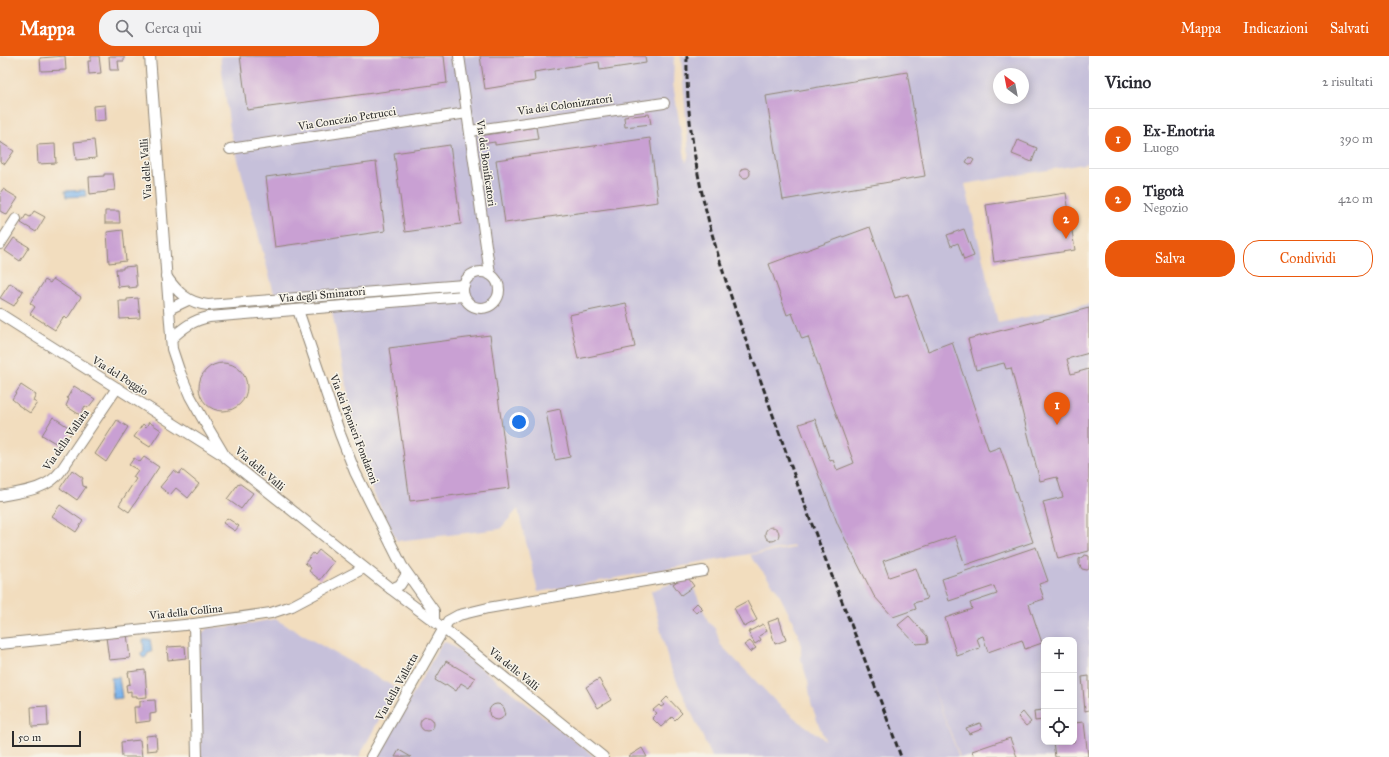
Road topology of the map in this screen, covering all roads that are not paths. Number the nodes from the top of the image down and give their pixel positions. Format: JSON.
{"nodes":[{"id":1,"x":150,"y":56,"type":"edge"},
{"id":2,"x":459,"y":56,"type":"edge"},
{"id":3,"x":664,"y":103,"type":"dead end"},
{"id":4,"x":467,"y":113,"type":"junction"},
{"id":5,"x":470,"y":131,"type":"junction"},
{"id":6,"x":230,"y":149,"type":"dead end"},
{"id":7,"x":16,"y":219,"type":"dead end"},
{"id":8,"x":0,"y":244,"type":"edge"},
{"id":9,"x":490,"y":274,"type":"junction"},
{"id":10,"x":166,"y":276,"type":"junction"},
{"id":11,"x":464,"y":290,"type":"junction"},
{"id":12,"x":188,"y":300,"type":"junction"},
{"id":13,"x":298,"y":310,"type":"junction"},
{"id":14,"x":169,"y":312,"type":"junction"},
{"id":15,"x":0,"y":314,"type":"edge"},
{"id":16,"x":185,"y":327,"type":"junction"},
{"id":17,"x":171,"y":339,"type":"junction"},
{"id":18,"x":117,"y":388,"type":"junction"},
{"id":19,"x":226,"y":458,"type":"junction"},
{"id":20,"x":0,"y":496,"type":"edge"},
{"id":21,"x":364,"y":568,"type":"junction"},
{"id":22,"x":703,"y":571,"type":"dead end"},
{"id":23,"x":407,"y":574,"type":"junction"},
{"id":24,"x":391,"y":590,"type":"junction"},
{"id":25,"x":434,"y":621,"type":"junction"},
{"id":26,"x":194,"y":624,"type":"junction"},
{"id":27,"x":443,"y":628,"type":"junction"},
{"id":28,"x":0,"y":644,"type":"edge"},
{"id":29,"x":197,"y":757,"type":"edge"},
{"id":30,"x":371,"y":757,"type":"edge"},
{"id":31,"x":603,"y":757,"type":"edge"}],
"edges":[{"from":1,"to":10,"type":"street","name":"Via delle Valli"},
{"from":2,"to":4,"type":"street","name":"Via dei Bonificatori"},
{"from":3,"to":5,"type":"street","name":"Via dei Colonizzatori"},
{"from":4,"to":5,"type":"street","name":"Via dei Bonificatori"},
{"from":4,"to":6,"type":"street","name":"Via Concezio Petrucci"},
{"from":5,"to":9,"type":"street","name":"Via dei Bonificatori"},
{"from":7,"to":8,"type":"street"},
{"from":9,"to":11,"type":"street"},
{"from":9,"to":11,"type":"street"},
{"from":10,"to":12,"type":"street","name":"Via degli Sminatori"},
{"from":10,"to":14,"type":"street","name":"Via delle Valli"},
{"from":11,"to":12,"type":"street","name":"Via degli Sminatori"},
{"from":11,"to":13,"type":"street","name":"Via degli Sminatori"},
{"from":12,"to":14,"type":"street"},
{"from":13,"to":16,"type":"street","name":"Via degli Sminatori"},
{"from":13,"to":23,"type":"street","name":"Via dei Pionieri Fondatori"},
{"from":14,"to":16,"type":"street"},
{"from":14,"to":17,"type":"street","name":"Via delle Valli"},
{"from":15,"to":18,"type":"street","name":"Via del Poggio"},
{"from":16,"to":17,"type":"street","name":"Via degli Sminatori"},
{"from":17,"to":19,"type":"street","name":"Via delle Valli"},
{"from":18,"to":19,"type":"street","name":"Via del Poggio"},
{"from":18,"to":20,"type":"street","name":"Via della Vallata"},
{"from":19,"to":21,"type":"street","name":"Via delle Valli"},
{"from":21,"to":24,"type":"street","name":"Via delle Valli"},
{"from":21,"to":26,"type":"street","name":"Via della Collina"},
{"from":22,"to":27,"type":"street"},
{"from":23,"to":24,"type":"street"},
{"from":23,"to":25,"type":"street","name":"Via dei Pionieri Fondatori"},
{"from":24,"to":25,"type":"street","name":"Via delle Valli"},
{"from":25,"to":27,"type":"street","name":"Via delle Valli"},
{"from":26,"to":28,"type":"street","name":"Via della Collina"},
{"from":26,"to":29,"type":"street"},
{"from":27,"to":30,"type":"street","name":"Via della Valletta"},
{"from":27,"to":31,"type":"street","name":"Via delle Valli"}]}
